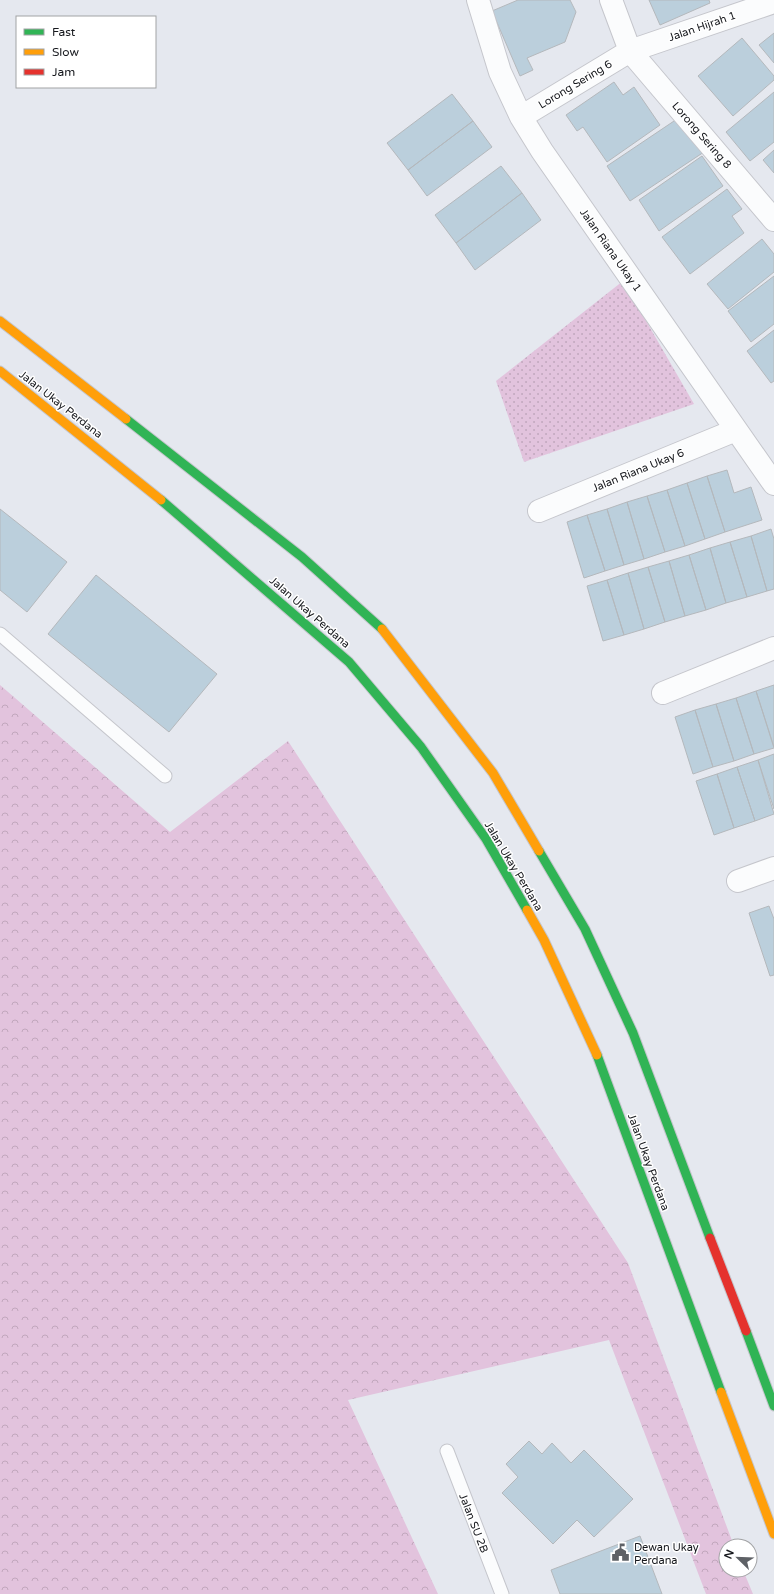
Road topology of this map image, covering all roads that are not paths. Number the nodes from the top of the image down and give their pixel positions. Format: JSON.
{"nodes":[{"id":1,"x":478,"y":0,"type":"edge"},
{"id":2,"x":611,"y":0,"type":"edge"},
{"id":3,"x":774,"y":2,"type":"edge"},
{"id":4,"x":630,"y":51,"type":"junction"},
{"id":5,"x":521,"y":117,"type":"junction"},
{"id":6,"x":774,"y":220,"type":"edge"},
{"id":7,"x":0,"y":321,"type":"edge"},
{"id":8,"x":0,"y":371,"type":"edge"},
{"id":9,"x":736,"y":430,"type":"junction"},
{"id":10,"x":774,"y":484,"type":"edge"},
{"id":11,"x":539,"y":510,"type":"dead end"},
{"id":12,"x":0,"y":634,"type":"edge"},
{"id":13,"x":774,"y":648,"type":"edge"},
{"id":14,"x":663,"y":694,"type":"dead end"},
{"id":15,"x":165,"y":776,"type":"dead end"},
{"id":16,"x":774,"y":868,"type":"edge"},
{"id":17,"x":738,"y":882,"type":"dead end"},
{"id":18,"x":774,"y":1406,"type":"edge"},
{"id":19,"x":447,"y":1451,"type":"dead end"},
{"id":20,"x":774,"y":1534,"type":"edge"},
{"id":21,"x":502,"y":1594,"type":"edge"}],
"edges":[{"from":1,"to":5,"type":"street","name":"Jalan Riana Ukay 1"},
{"from":2,"to":4,"type":"street"},
{"from":3,"to":4,"type":"street","name":"Jalan Hijrah 1"},
{"from":4,"to":5,"type":"street","name":"Lorong Sering 6"},
{"from":4,"to":6,"type":"street","name":"Lorong Sering 8"},
{"from":5,"to":9,"type":"street","name":"Jalan Riana Ukay 1"},
{"from":7,"to":18,"type":"street"},
{"from":8,"to":20,"type":"street","name":"Jalan Ukay Perdana"},
{"from":9,"to":10,"type":"street","name":"Jalan Riana Ukay 1"},
{"from":9,"to":11,"type":"street","name":"Jalan Riana Ukay 6"},
{"from":12,"to":15,"type":"lane"},
{"from":13,"to":14,"type":"street"},
{"from":16,"to":17,"type":"street"},
{"from":19,"to":21,"type":"lane","name":"Jalan SU 2B"}]}
